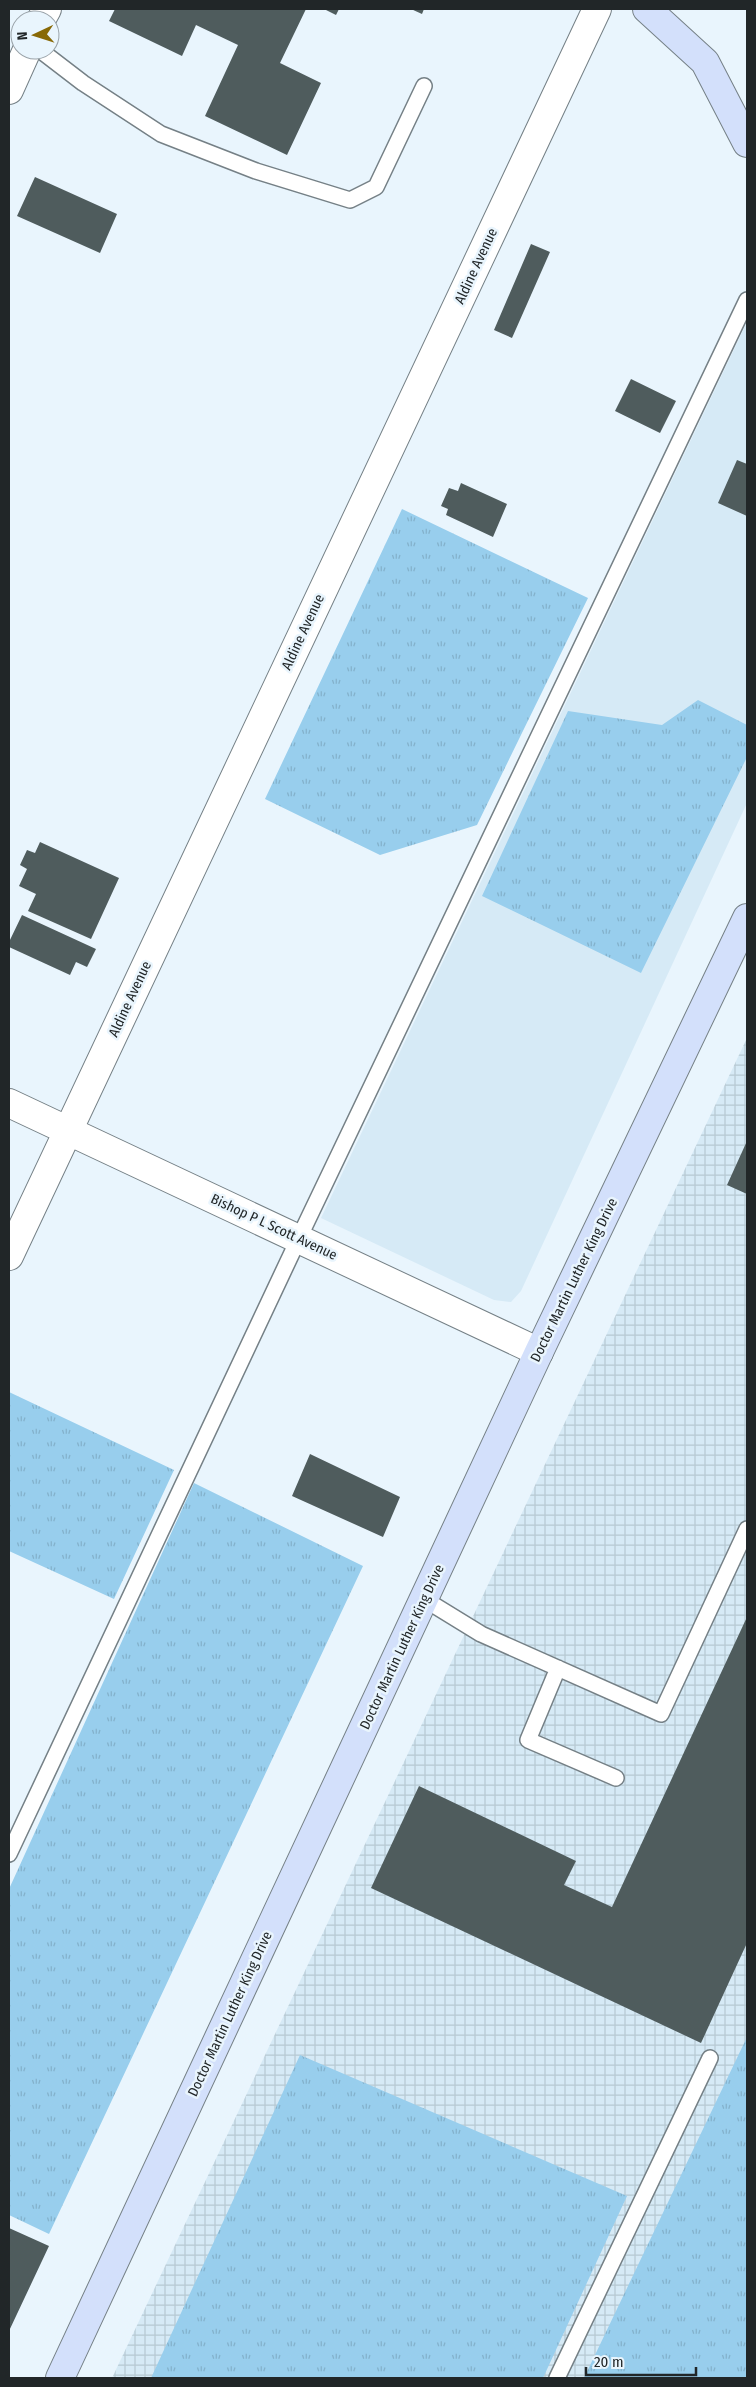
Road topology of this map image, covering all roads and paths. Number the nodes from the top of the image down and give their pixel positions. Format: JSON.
{"nodes":[{"id":1,"x":598,"y":9,"type":"edge"},
{"id":2,"x":647,"y":9,"type":"edge"},
{"id":3,"x":22,"y":60,"type":"edge"},
{"id":4,"x":53,"y":60,"type":"edge"},
{"id":5,"x":424,"y":86,"type":"dead end"},
{"id":6,"x":9,"y":90,"type":"edge"},
{"id":7,"x":747,"y":143,"type":"edge"},
{"id":8,"x":747,"y":300,"type":"edge"},
{"id":9,"x":747,"y":918,"type":"edge"},
{"id":10,"x":9,"y":1103,"type":"edge"},
{"id":11,"x":68,"y":1130,"type":"junction"},
{"id":12,"x":299,"y":1238,"type":"junction"},
{"id":13,"x":9,"y":1256,"type":"edge"},
{"id":14,"x":539,"y":1352,"type":"junction"},
{"id":15,"x":747,"y":1529,"type":"edge"},
{"id":16,"x":424,"y":1599,"type":"junction"},
{"id":17,"x":558,"y":1668,"type":"junction"},
{"id":18,"x":616,"y":1778,"type":"dead end"},
{"id":19,"x":9,"y":1854,"type":"edge"},
{"id":20,"x":710,"y":2058,"type":"dead end"},
{"id":21,"x":60,"y":2378,"type":"edge"},
{"id":22,"x":557,"y":2378,"type":"edge"}],
"edges":[{"from":1,"to":11,"type":"street","name":"Aldine Avenue"},
{"from":2,"to":7,"type":"main road"},
{"from":3,"to":6,"type":"street"},
{"from":4,"to":5,"type":"lane"},
{"from":8,"to":12,"type":"lane"},
{"from":9,"to":14,"type":"main road","name":"Doctor Martin Luther King Drive"},
{"from":10,"to":11,"type":"street","name":"Bishop P L Scott Avenue"},
{"from":11,"to":12,"type":"street","name":"Bishop P L Scott Avenue"},
{"from":11,"to":13,"type":"street","name":"Aldine Avenue"},
{"from":12,"to":14,"type":"street","name":"Bishop P L Scott Avenue"},
{"from":12,"to":19,"type":"lane"},
{"from":14,"to":16,"type":"main road","name":"Doctor Martin Luther King Drive"},
{"from":15,"to":17,"type":"lane"},
{"from":16,"to":17,"type":"lane"},
{"from":16,"to":21,"type":"main road","name":"Doctor Martin Luther King Drive"},
{"from":17,"to":18,"type":"lane"},
{"from":20,"to":22,"type":"lane"}]}
